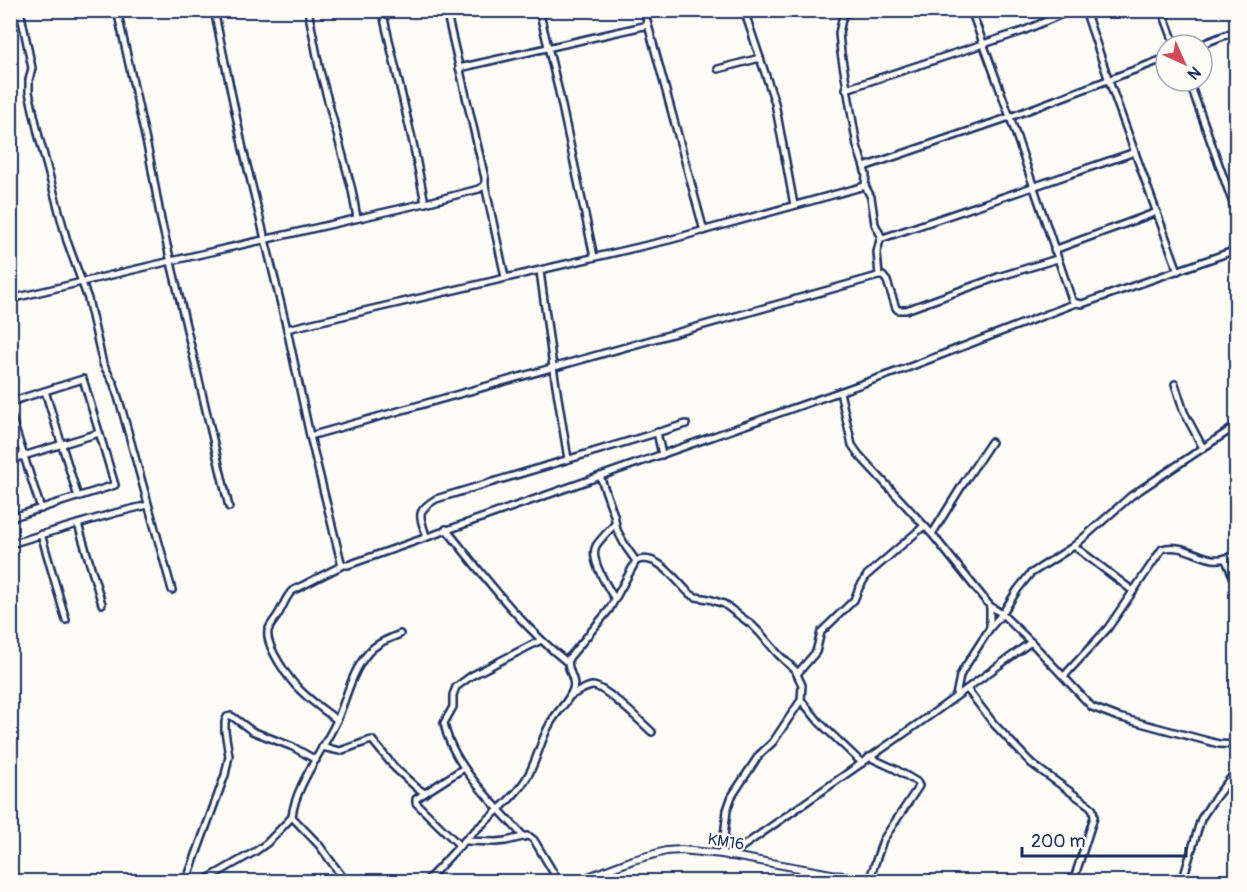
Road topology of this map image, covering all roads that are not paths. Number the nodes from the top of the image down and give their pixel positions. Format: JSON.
{"nodes":[{"id":1,"x":20,"y":10,"type":"edge"},
{"id":2,"x":117,"y":10,"type":"edge"},
{"id":3,"x":214,"y":10,"type":"edge"},
{"id":4,"x":308,"y":10,"type":"edge"},
{"id":5,"x":382,"y":10,"type":"edge"},
{"id":6,"x":446,"y":10,"type":"edge"},
{"id":7,"x":539,"y":10,"type":"edge"},
{"id":8,"x":644,"y":10,"type":"edge"},
{"id":9,"x":744,"y":10,"type":"edge"},
{"id":10,"x":855,"y":10,"type":"edge"},
{"id":11,"x":971,"y":10,"type":"edge"},
{"id":12,"x":1072,"y":10,"type":"edge"},
{"id":13,"x":1085,"y":10,"type":"edge"},
{"id":14,"x":1162,"y":10,"type":"edge"},
{"id":15,"x":842,"y":13,"type":"edge"},
{"id":16,"x":648,"y":25,"type":"junction"},
{"id":17,"x":1236,"y":32,"type":"edge"},
{"id":18,"x":1171,"y":33,"type":"edge"},
{"id":19,"x":1214,"y":40,"type":"edge"},
{"id":20,"x":983,"y":45,"type":"junction"},
{"id":21,"x":549,"y":48,"type":"junction"},
{"id":22,"x":760,"y":58,"type":"junction"},
{"id":23,"x":1154,"y":63,"type":"edge"},
{"id":24,"x":459,"y":68,"type":"junction"},
{"id":25,"x":718,"y":69,"type":"dead end"},
{"id":26,"x":1109,"y":81,"type":"junction"},
{"id":27,"x":846,"y":89,"type":"junction"},
{"id":28,"x":1193,"y":93,"type":"edge"},
{"id":29,"x":1010,"y":117,"type":"junction"},
{"id":30,"x":1135,"y":152,"type":"junction"},
{"id":31,"x":864,"y":167,"type":"junction"},
{"id":32,"x":485,"y":185,"type":"junction"},
{"id":33,"x":865,"y":186,"type":"junction"},
{"id":34,"x":1033,"y":187,"type":"junction"},
{"id":35,"x":1234,"y":195,"type":"edge"},
{"id":36,"x":425,"y":203,"type":"junction"},
{"id":37,"x":794,"y":205,"type":"junction"},
{"id":38,"x":1157,"y":212,"type":"junction"},
{"id":39,"x":1236,"y":212,"type":"edge"},
{"id":40,"x":357,"y":218,"type":"junction"},
{"id":41,"x":704,"y":231,"type":"junction"},
{"id":42,"x":264,"y":239,"type":"junction"},
{"id":43,"x":880,"y":239,"type":"junction"},
{"id":44,"x":1054,"y":250,"type":"junction"},
{"id":45,"x":1236,"y":250,"type":"edge"},
{"id":46,"x":594,"y":257,"type":"junction"},
{"id":47,"x":1057,"y":259,"type":"junction"},
{"id":48,"x":171,"y":261,"type":"junction"},
{"id":49,"x":540,"y":271,"type":"junction"},
{"id":50,"x":1178,"y":271,"type":"junction"},
{"id":51,"x":879,"y":276,"type":"junction"},
{"id":52,"x":505,"y":277,"type":"junction"},
{"id":53,"x":81,"y":283,"type":"junction"},
{"id":54,"x":10,"y":299,"type":"edge"},
{"id":55,"x":1076,"y":303,"type":"junction"},
{"id":56,"x":287,"y":329,"type":"junction"},
{"id":57,"x":553,"y":367,"type":"junction"},
{"id":58,"x":1175,"y":384,"type":"dead end"},
{"id":59,"x":45,"y":391,"type":"junction"},
{"id":60,"x":840,"y":392,"type":"junction"},
{"id":61,"x":10,"y":402,"type":"edge"},
{"id":62,"x":10,"y":413,"type":"edge"},
{"id":63,"x":686,"y":424,"type":"dead end"},
{"id":64,"x":1236,"y":426,"type":"edge"},
{"id":65,"x":657,"y":432,"type":"junction"},
{"id":66,"x":99,"y":433,"type":"junction"},
{"id":67,"x":310,"y":436,"type":"junction"},
{"id":68,"x":991,"y":442,"type":"dead end"},
{"id":69,"x":62,"y":444,"type":"junction"},
{"id":70,"x":1203,"y":448,"type":"junction"},
{"id":71,"x":662,"y":454,"type":"junction"},
{"id":72,"x":24,"y":456,"type":"junction"},
{"id":73,"x":568,"y":459,"type":"junction"},
{"id":74,"x":10,"y":460,"type":"edge"},
{"id":75,"x":600,"y":476,"type":"junction"},
{"id":76,"x":78,"y":497,"type":"junction"},
{"id":77,"x":148,"y":505,"type":"junction"},
{"id":78,"x":229,"y":507,"type":"dead end"},
{"id":79,"x":41,"y":509,"type":"junction"},
{"id":80,"x":10,"y":518,"type":"edge"},
{"id":81,"x":78,"y":524,"type":"junction"},
{"id":82,"x":615,"y":524,"type":"junction"},
{"id":83,"x":924,"y":526,"type":"junction"},
{"id":84,"x":446,"y":529,"type":"junction"},
{"id":85,"x":41,"y":534,"type":"junction"},
{"id":86,"x":932,"y":534,"type":"junction"},
{"id":87,"x":426,"y":536,"type":"junction"},
{"id":88,"x":10,"y":544,"type":"edge"},
{"id":89,"x":1074,"y":546,"type":"junction"},
{"id":90,"x":1236,"y":555,"type":"edge"},
{"id":91,"x":1226,"y":558,"type":"junction"},
{"id":92,"x":636,"y":561,"type":"junction"},
{"id":93,"x":343,"y":565,"type":"junction"},
{"id":94,"x":1236,"y":583,"type":"edge"},
{"id":95,"x":172,"y":590,"type":"dead end"},
{"id":96,"x":1133,"y":591,"type":"junction"},
{"id":97,"x":615,"y":599,"type":"junction"},
{"id":98,"x":102,"y":604,"type":"dead end"},
{"id":99,"x":990,"y":606,"type":"junction"},
{"id":100,"x":1002,"y":614,"type":"junction"},
{"id":101,"x":66,"y":621,"type":"dead end"},
{"id":102,"x":990,"y":628,"type":"junction"},
{"id":103,"x":400,"y":634,"type":"dead end"},
{"id":104,"x":541,"y":640,"type":"junction"},
{"id":105,"x":1031,"y":642,"type":"junction"},
{"id":106,"x":567,"y":662,"type":"junction"},
{"id":107,"x":797,"y":674,"type":"junction"},
{"id":108,"x":1064,"y":676,"type":"junction"},
{"id":109,"x":967,"y":689,"type":"junction"},
{"id":110,"x":956,"y":696,"type":"junction"},
{"id":111,"x":568,"y":697,"type":"junction"},
{"id":112,"x":801,"y":700,"type":"junction"},
{"id":113,"x":337,"y":720,"type":"junction"},
{"id":114,"x":652,"y":732,"type":"dead end"},
{"id":115,"x":1236,"y":745,"type":"edge"},
{"id":116,"x":322,"y":747,"type":"junction"},
{"id":117,"x":869,"y":757,"type":"junction"},
{"id":118,"x":316,"y":760,"type":"junction"},
{"id":119,"x":862,"y":763,"type":"junction"},
{"id":120,"x":464,"y":768,"type":"junction"},
{"id":121,"x":1236,"y":771,"type":"edge"},
{"id":122,"x":425,"y":793,"type":"junction"},
{"id":123,"x":500,"y":809,"type":"junction"},
{"id":124,"x":292,"y":817,"type":"junction"},
{"id":125,"x":524,"y":837,"type":"junction"},
{"id":126,"x":463,"y":843,"type":"junction"},
{"id":127,"x":725,"y":855,"type":"junction"},
{"id":128,"x":805,"y":870,"type":"junction"},
{"id":129,"x":872,"y":881,"type":"edge"},
{"id":130,"x":186,"y":882,"type":"edge"},
{"id":131,"x":202,"y":882,"type":"edge"},
{"id":132,"x":346,"y":882,"type":"edge"},
{"id":133,"x":425,"y":882,"type":"edge"},
{"id":134,"x":558,"y":882,"type":"edge"},
{"id":135,"x":575,"y":882,"type":"edge"},
{"id":136,"x":792,"y":882,"type":"edge"},
{"id":137,"x":1073,"y":882,"type":"edge"},
{"id":138,"x":1182,"y":882,"type":"edge"}],
"edges":[{"from":1,"to":53,"type":"street"},
{"from":2,"to":48,"type":"street"},
{"from":3,"to":42,"type":"street"},
{"from":4,"to":40,"type":"street"},
{"from":5,"to":36,"type":"street"},
{"from":6,"to":24,"type":"street"},
{"from":7,"to":21,"type":"street"},
{"from":8,"to":16,"type":"street"},
{"from":9,"to":22,"type":"street"},
{"from":10,"to":15,"type":"street"},
{"from":11,"to":20,"type":"street"},
{"from":12,"to":20,"type":"street"},
{"from":13,"to":26,"type":"street"},
{"from":14,"to":18,"type":"street"},
{"from":15,"to":27,"type":"street"},
{"from":16,"to":21,"type":"street"},
{"from":16,"to":41,"type":"street"},
{"from":17,"to":19,"type":"street"},
{"from":20,"to":27,"type":"street"},
{"from":20,"to":29,"type":"street"},
{"from":21,"to":24,"type":"street"},
{"from":21,"to":46,"type":"street"},
{"from":22,"to":25,"type":"street"},
{"from":22,"to":37,"type":"street"},
{"from":23,"to":26,"type":"street"},
{"from":24,"to":32,"type":"street"},
{"from":26,"to":29,"type":"street"},
{"from":26,"to":30,"type":"street"},
{"from":27,"to":31,"type":"street"},
{"from":28,"to":35,"type":"street"},
{"from":29,"to":31,"type":"street"},
{"from":29,"to":34,"type":"street"},
{"from":30,"to":34,"type":"street"},
{"from":30,"to":38,"type":"street"},
{"from":31,"to":33,"type":"street"},
{"from":32,"to":36,"type":"street"},
{"from":32,"to":52,"type":"street"},
{"from":33,"to":37,"type":"street"},
{"from":33,"to":43,"type":"street"},
{"from":34,"to":43,"type":"street"},
{"from":34,"to":44,"type":"street"},
{"from":35,"to":39,"type":"street"},
{"from":36,"to":40,"type":"street"},
{"from":37,"to":41,"type":"street"},
{"from":38,"to":44,"type":"street"},
{"from":38,"to":50,"type":"street"},
{"from":40,"to":42,"type":"street"},
{"from":41,"to":46,"type":"street"},
{"from":42,"to":48,"type":"street"},
{"from":42,"to":56,"type":"street"},
{"from":43,"to":51,"type":"street"},
{"from":44,"to":47,"type":"street"},
{"from":45,"to":50,"type":"street"},
{"from":46,"to":49,"type":"street"},
{"from":47,"to":51,"type":"street"},
{"from":47,"to":55,"type":"street"},
{"from":48,"to":53,"type":"street"},
{"from":48,"to":78,"type":"street"},
{"from":49,"to":52,"type":"street"},
{"from":49,"to":57,"type":"street"},
{"from":50,"to":55,"type":"street"},
{"from":51,"to":57,"type":"street"},
{"from":52,"to":56,"type":"street"},
{"from":53,"to":54,"type":"street"},
{"from":53,"to":77,"type":"street"},
{"from":55,"to":60,"type":"street"},
{"from":56,"to":67,"type":"street"},
{"from":57,"to":67,"type":"street"},
{"from":57,"to":73,"type":"street"},
{"from":58,"to":70,"type":"street"},
{"from":59,"to":61,"type":"street"},
{"from":59,"to":66,"type":"street"},
{"from":59,"to":69,"type":"street"},
{"from":60,"to":71,"type":"street"},
{"from":60,"to":83,"type":"street"},
{"from":62,"to":72,"type":"street"},
{"from":63,"to":65,"type":"street"},
{"from":64,"to":70,"type":"street"},
{"from":65,"to":71,"type":"street"},
{"from":65,"to":73,"type":"street"},
{"from":66,"to":69,"type":"street"},
{"from":66,"to":76,"type":"street"},
{"from":67,"to":93,"type":"street"},
{"from":68,"to":86,"type":"street"},
{"from":69,"to":72,"type":"street"},
{"from":69,"to":76,"type":"street"},
{"from":70,"to":89,"type":"street"},
{"from":71,"to":75,"type":"street"},
{"from":72,"to":74,"type":"street"},
{"from":72,"to":79,"type":"street"},
{"from":73,"to":87,"type":"street"},
{"from":75,"to":82,"type":"street"},
{"from":75,"to":84,"type":"street"},
{"from":76,"to":79,"type":"street"},
{"from":77,"to":81,"type":"street"},
{"from":77,"to":95,"type":"street"},
{"from":79,"to":80,"type":"street"},
{"from":81,"to":85,"type":"street"},
{"from":81,"to":98,"type":"street"},
{"from":82,"to":92,"type":"street"},
{"from":82,"to":97,"type":"street"},
{"from":83,"to":86,"type":"street"},
{"from":83,"to":107,"type":"street"},
{"from":84,"to":87,"type":"street"},
{"from":84,"to":104,"type":"street"},
{"from":85,"to":88,"type":"street"},
{"from":85,"to":101,"type":"street"},
{"from":86,"to":99,"type":"street"},
{"from":87,"to":93,"type":"street"},
{"from":89,"to":96,"type":"street"},
{"from":89,"to":100,"type":"street"},
{"from":90,"to":91,"type":"street"},
{"from":91,"to":94,"type":"street"},
{"from":91,"to":96,"type":"street"},
{"from":92,"to":97,"type":"street"},
{"from":92,"to":107,"type":"street"},
{"from":93,"to":113,"type":"street"},
{"from":96,"to":108,"type":"street"},
{"from":97,"to":106,"type":"street"},
{"from":99,"to":100,"type":"street"},
{"from":99,"to":102,"type":"street"},
{"from":100,"to":102,"type":"street"},
{"from":100,"to":105,"type":"street"},
{"from":102,"to":110,"type":"street"},
{"from":103,"to":113,"type":"street"},
{"from":104,"to":106,"type":"street"},
{"from":104,"to":120,"type":"street"},
{"from":105,"to":108,"type":"street"},
{"from":105,"to":109,"type":"street"},
{"from":106,"to":111,"type":"street"},
{"from":107,"to":112,"type":"street"},
{"from":108,"to":115,"type":"street"},
{"from":109,"to":110,"type":"street"},
{"from":109,"to":137,"type":"street"},
{"from":110,"to":117,"type":"street"},
{"from":111,"to":114,"type":"street"},
{"from":111,"to":123,"type":"street"},
{"from":112,"to":119,"type":"street"},
{"from":112,"to":127,"type":"street"},
{"from":113,"to":116,"type":"street"},
{"from":116,"to":118,"type":"street"},
{"from":116,"to":122,"type":"street"},
{"from":117,"to":119,"type":"street"},
{"from":117,"to":129,"type":"street"},
{"from":118,"to":124,"type":"street"},
{"from":118,"to":130,"type":"street"},
{"from":119,"to":127,"type":"street"},
{"from":120,"to":122,"type":"street"},
{"from":120,"to":123,"type":"street"},
{"from":121,"to":138,"type":"street"},
{"from":122,"to":126,"type":"street"},
{"from":123,"to":125,"type":"street"},
{"from":123,"to":126,"type":"street"},
{"from":124,"to":131,"type":"street"},
{"from":124,"to":132,"type":"street"},
{"from":125,"to":126,"type":"street"},
{"from":125,"to":134,"type":"street"},
{"from":126,"to":133,"type":"street"},
{"from":127,"to":128,"type":"street","name":"KM16"},
{"from":127,"to":135,"type":"street","name":"KM16"},
{"from":128,"to":129,"type":"street","name":"KM16"},
{"from":128,"to":136,"type":"street"}]}
